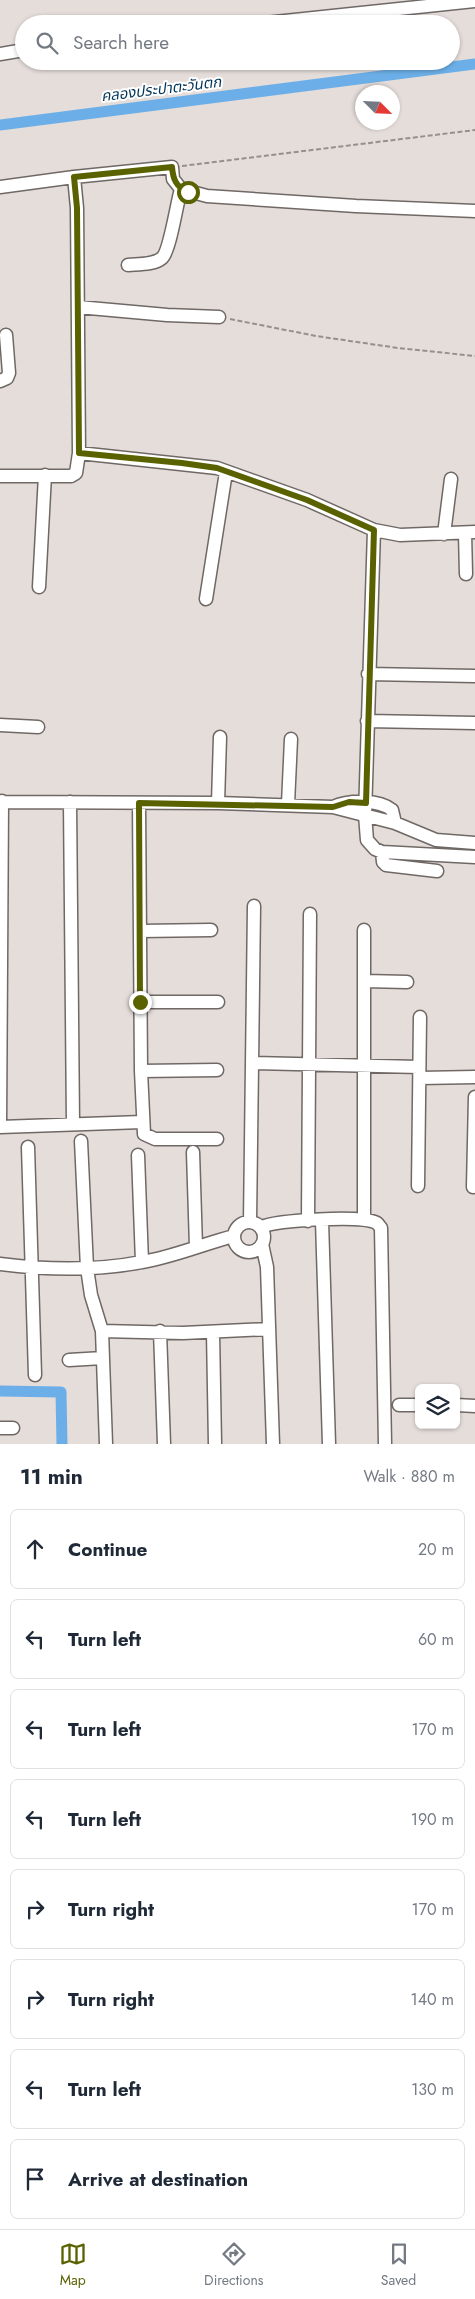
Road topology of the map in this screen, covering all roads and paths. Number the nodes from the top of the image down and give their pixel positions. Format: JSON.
{"nodes":[{"id":1,"x":475,"y":1,"type":"edge"},
{"id":2,"x":342,"y":15,"type":"edge"},
{"id":3,"x":15,"y":52,"type":"edge"},
{"id":4,"x":0,"y":54,"type":"edge"},
{"id":5,"x":475,"y":130,"type":"edge"},
{"id":6,"x":172,"y":167,"type":"junction"},
{"id":7,"x":74,"y":177,"type":"junction"},
{"id":8,"x":0,"y":187,"type":"edge"},
{"id":9,"x":181,"y":189,"type":"junction"},
{"id":10,"x":475,"y":211,"type":"edge"},
{"id":11,"x":128,"y":265,"type":"dead end"},
{"id":12,"x":78,"y":307,"type":"junction"},
{"id":13,"x":219,"y":317,"type":"joint"},
{"id":14,"x":6,"y":335,"type":"dead end"},
{"id":15,"x":475,"y":356,"type":"edge"},
{"id":16,"x":0,"y":381,"type":"edge"},
{"id":17,"x":79,"y":453,"type":"junction"},
{"id":18,"x":226,"y":472,"type":"junction"},
{"id":19,"x":45,"y":475,"type":"junction"},
{"id":20,"x":0,"y":476,"type":"edge"},
{"id":21,"x":451,"y":480,"type":"dead end"},
{"id":22,"x":374,"y":530,"type":"junction"},
{"id":23,"x":470,"y":532,"type":"edge"},
{"id":24,"x":444,"y":534,"type":"junction"},
{"id":25,"x":466,"y":574,"type":"dead end"},
{"id":26,"x":39,"y":587,"type":"dead end"},
{"id":27,"x":206,"y":599,"type":"dead end"},
{"id":28,"x":368,"y":674,"type":"junction"},
{"id":29,"x":475,"y":676,"type":"edge"},
{"id":30,"x":367,"y":721,"type":"junction"},
{"id":31,"x":475,"y":723,"type":"edge"},
{"id":32,"x":0,"y":725,"type":"edge"},
{"id":33,"x":38,"y":727,"type":"dead end"},
{"id":34,"x":220,"y":737,"type":"dead end"},
{"id":35,"x":291,"y":739,"type":"dead end"},
{"id":36,"x":1,"y":801,"type":"edge"},
{"id":37,"x":70,"y":802,"type":"junction"},
{"id":38,"x":139,"y":803,"type":"junction"},
{"id":39,"x":218,"y":803,"type":"junction"},
{"id":40,"x":288,"y":804,"type":"junction"},
{"id":41,"x":365,"y":809,"type":"junction"},
{"id":42,"x":475,"y":843,"type":"edge"},
{"id":43,"x":382,"y":852,"type":"junction"},
{"id":44,"x":475,"y":857,"type":"edge"},
{"id":45,"x":438,"y":871,"type":"dead end"},
{"id":46,"x":254,"y":906,"type":"dead end"},
{"id":47,"x":310,"y":914,"type":"dead end"},
{"id":48,"x":211,"y":930,"type":"dead end"},
{"id":49,"x":364,"y":930,"type":"dead end"},
{"id":50,"x":140,"y":931,"type":"junction"},
{"id":51,"x":1,"y":977,"type":"edge"},
{"id":52,"x":365,"y":981,"type":"junction"},
{"id":53,"x":407,"y":982,"type":"dead end"},
{"id":54,"x":140,"y":1002,"type":"junction"},
{"id":55,"x":218,"y":1002,"type":"dead end"},
{"id":56,"x":420,"y":1017,"type":"dead end"},
{"id":57,"x":253,"y":1063,"type":"junction"},
{"id":58,"x":309,"y":1063,"type":"junction"},
{"id":59,"x":364,"y":1064,"type":"junction"},
{"id":60,"x":218,"y":1070,"type":"dead end"},
{"id":61,"x":141,"y":1071,"type":"junction"},
{"id":62,"x":419,"y":1072,"type":"junction"},
{"id":63,"x":475,"y":1077,"type":"edge"},
{"id":64,"x":475,"y":1097,"type":"edge"},
{"id":65,"x":142,"y":1122,"type":"junction"},
{"id":66,"x":73,"y":1124,"type":"junction"},
{"id":67,"x":0,"y":1127,"type":"edge"},
{"id":68,"x":217,"y":1139,"type":"dead end"},
{"id":69,"x":82,"y":1141,"type":"dead end"},
{"id":70,"x":28,"y":1147,"type":"dead end"},
{"id":71,"x":193,"y":1152,"type":"dead end"},
{"id":72,"x":138,"y":1155,"type":"dead end"},
{"id":73,"x":418,"y":1186,"type":"dead end"},
{"id":74,"x":473,"y":1187,"type":"dead end"},
{"id":75,"x":364,"y":1219,"type":"junction"},
{"id":76,"x":308,"y":1221,"type":"junction"},
{"id":77,"x":322,"y":1221,"type":"junction"},
{"id":78,"x":255,"y":1225,"type":"junction"},
{"id":79,"x":234,"y":1236,"type":"junction"},
{"id":80,"x":262,"y":1244,"type":"junction"},
{"id":81,"x":196,"y":1247,"type":"junction"},
{"id":82,"x":142,"y":1262,"type":"junction"},
{"id":83,"x":0,"y":1264,"type":"edge"},
{"id":84,"x":87,"y":1268,"type":"junction"},
{"id":85,"x":33,"y":1269,"type":"junction"},
{"id":86,"x":269,"y":1329,"type":"junction"},
{"id":87,"x":102,"y":1331,"type":"junction"},
{"id":88,"x":160,"y":1331,"type":"junction"},
{"id":89,"x":213,"y":1332,"type":"junction"},
{"id":90,"x":103,"y":1358,"type":"junction"},
{"id":91,"x":69,"y":1360,"type":"dead end"},
{"id":92,"x":35,"y":1375,"type":"dead end"},
{"id":93,"x":399,"y":1405,"type":"dead end"},
{"id":94,"x":415,"y":1405,"type":"edge"},
{"id":95,"x":460,"y":1406,"type":"edge"},
{"id":96,"x":475,"y":1406,"type":"edge"},
{"id":97,"x":106,"y":1444,"type":"edge"},
{"id":98,"x":164,"y":1444,"type":"edge"},
{"id":99,"x":215,"y":1444,"type":"edge"},
{"id":100,"x":273,"y":1444,"type":"edge"},
{"id":101,"x":329,"y":1444,"type":"edge"},
{"id":102,"x":385,"y":1444,"type":"edge"}],
"edges":[{"from":1,"to":2,"type":"street"},
{"from":3,"to":4,"type":"street"},
{"from":5,"to":6,"type":"path"},
{"from":6,"to":7,"type":"street"},
{"from":6,"to":9,"type":"street"},
{"from":7,"to":8,"type":"street"},
{"from":7,"to":12,"type":"street"},
{"from":9,"to":10,"type":"street"},
{"from":9,"to":11,"type":"street"},
{"from":12,"to":13,"type":"street"},
{"from":12,"to":17,"type":"street"},
{"from":13,"to":15,"type":"path"},
{"from":14,"to":16,"type":"street"},
{"from":17,"to":18,"type":"street"},
{"from":17,"to":19,"type":"street"},
{"from":18,"to":22,"type":"street"},
{"from":18,"to":27,"type":"street"},
{"from":19,"to":20,"type":"street"},
{"from":19,"to":26,"type":"street"},
{"from":21,"to":24,"type":"street"},
{"from":22,"to":24,"type":"street"},
{"from":22,"to":28,"type":"street"},
{"from":23,"to":24,"type":"street"},
{"from":23,"to":25,"type":"street"},
{"from":28,"to":29,"type":"street"},
{"from":28,"to":30,"type":"street"},
{"from":30,"to":31,"type":"street"},
{"from":30,"to":41,"type":"street"},
{"from":32,"to":33,"type":"street"},
{"from":34,"to":39,"type":"street"},
{"from":35,"to":40,"type":"street"},
{"from":36,"to":37,"type":"street"},
{"from":36,"to":51,"type":"street"},
{"from":37,"to":38,"type":"street"},
{"from":37,"to":66,"type":"street"},
{"from":38,"to":39,"type":"street"},
{"from":38,"to":50,"type":"street"},
{"from":39,"to":40,"type":"street"},
{"from":40,"to":41,"type":"street"},
{"from":41,"to":42,"type":"street"},
{"from":41,"to":43,"type":"street"},
{"from":43,"to":44,"type":"street"},
{"from":43,"to":45,"type":"street"},
{"from":46,"to":57,"type":"street"},
{"from":47,"to":58,"type":"street"},
{"from":48,"to":50,"type":"street"},
{"from":49,"to":52,"type":"street"},
{"from":50,"to":54,"type":"street"},
{"from":51,"to":67,"type":"street"},
{"from":52,"to":53,"type":"street"},
{"from":52,"to":59,"type":"street"},
{"from":54,"to":55,"type":"street"},
{"from":54,"to":61,"type":"street"},
{"from":56,"to":62,"type":"street"},
{"from":57,"to":58,"type":"street"},
{"from":57,"to":78,"type":"street"},
{"from":58,"to":59,"type":"street"},
{"from":58,"to":76,"type":"street"},
{"from":59,"to":62,"type":"street"},
{"from":59,"to":75,"type":"street"},
{"from":60,"to":61,"type":"street"},
{"from":61,"to":65,"type":"street"},
{"from":62,"to":63,"type":"street"},
{"from":62,"to":73,"type":"street"},
{"from":64,"to":74,"type":"street"},
{"from":65,"to":66,"type":"street"},
{"from":65,"to":68,"type":"street"},
{"from":66,"to":67,"type":"street"},
{"from":69,"to":84,"type":"street"},
{"from":70,"to":85,"type":"street"},
{"from":71,"to":81,"type":"street"},
{"from":72,"to":82,"type":"street"},
{"from":75,"to":77,"type":"street"},
{"from":75,"to":102,"type":"street"},
{"from":76,"to":77,"type":"street"},
{"from":76,"to":78,"type":"street"},
{"from":77,"to":101,"type":"street"},
{"from":78,"to":79,"type":"street"},
{"from":78,"to":80,"type":"street"},
{"from":79,"to":80,"type":"street"},
{"from":79,"to":81,"type":"street"},
{"from":80,"to":86,"type":"street"},
{"from":81,"to":82,"type":"street"},
{"from":82,"to":84,"type":"street"},
{"from":83,"to":85,"type":"street"},
{"from":84,"to":85,"type":"street"},
{"from":84,"to":87,"type":"street"},
{"from":85,"to":92,"type":"street"},
{"from":86,"to":89,"type":"street"},
{"from":86,"to":100,"type":"street"},
{"from":87,"to":88,"type":"street"},
{"from":87,"to":90,"type":"street"},
{"from":88,"to":89,"type":"street"},
{"from":88,"to":98,"type":"street"},
{"from":89,"to":99,"type":"street"},
{"from":90,"to":91,"type":"street"},
{"from":90,"to":97,"type":"street"},
{"from":93,"to":94,"type":"street"},
{"from":95,"to":96,"type":"street"}]}
